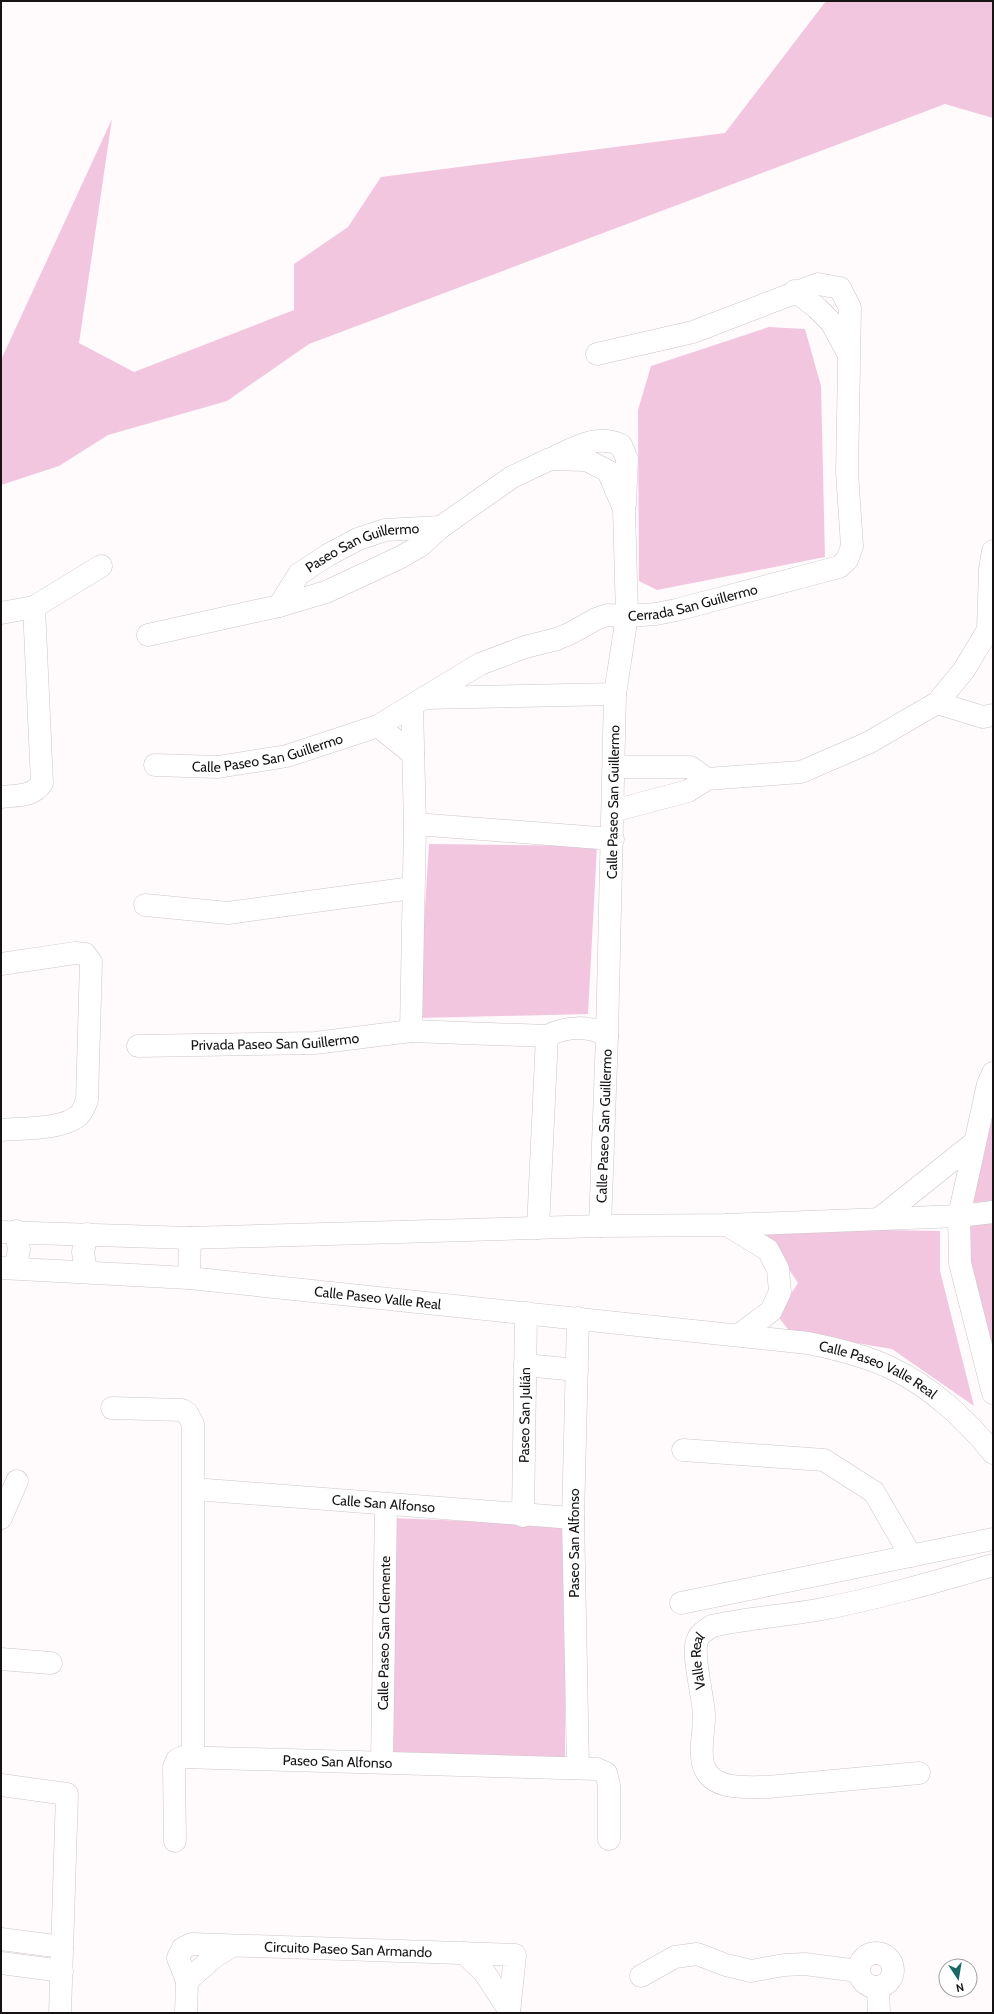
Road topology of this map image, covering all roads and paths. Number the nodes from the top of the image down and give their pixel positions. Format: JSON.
{"nodes":[{"id":1,"x":794,"y":291,"type":"junction"},
{"id":2,"x":597,"y":354,"type":"dead end"},
{"id":3,"x":849,"y":354,"type":"junction"},
{"id":4,"x":621,"y":445,"type":"joint"},
{"id":5,"x":550,"y":459,"type":"junction"},
{"id":6,"x":608,"y":471,"type":"joint"},
{"id":7,"x":624,"y":509,"type":"junction"},
{"id":8,"x":441,"y":527,"type":"junction"},
{"id":9,"x":993,"y":551,"type":"edge"},
{"id":10,"x":100,"y":566,"type":"dead end"},
{"id":11,"x":278,"y":606,"type":"junction"},
{"id":12,"x":34,"y":607,"type":"junction"},
{"id":13,"x":1,"y":613,"type":"edge"},
{"id":14,"x":626,"y":616,"type":"junction"},
{"id":15,"x":990,"y":632,"type":"edge"},
{"id":16,"x":148,"y":635,"type":"dead end"},
{"id":17,"x":615,"y":694,"type":"junction"},
{"id":18,"x":418,"y":702,"type":"junction"},
{"id":19,"x":937,"y":703,"type":"junction"},
{"id":20,"x":993,"y":715,"type":"edge"},
{"id":21,"x":378,"y":726,"type":"junction"},
{"id":22,"x":413,"y":754,"type":"junction"},
{"id":23,"x":155,"y":765,"type":"dead end"},
{"id":24,"x":614,"y":767,"type":"junction"},
{"id":25,"x":707,"y":779,"type":"junction"},
{"id":26,"x":1,"y":797,"type":"edge"},
{"id":27,"x":613,"y":811,"type":"junction"},
{"id":28,"x":415,"y":824,"type":"junction"},
{"id":29,"x":613,"y":839,"type":"junction"},
{"id":30,"x":412,"y":888,"type":"junction"},
{"id":31,"x":145,"y":905,"type":"dead end"},
{"id":32,"x":1,"y":964,"type":"edge"},
{"id":33,"x":411,"y":1031,"type":"junction"},
{"id":34,"x":547,"y":1036,"type":"junction"},
{"id":35,"x":607,"y":1036,"type":"junction"},
{"id":36,"x":138,"y":1046,"type":"dead end"},
{"id":37,"x":993,"y":1073,"type":"edge"},
{"id":38,"x":1,"y":1130,"type":"edge"},
{"id":39,"x":975,"y":1142,"type":"junction"},
{"id":40,"x":993,"y":1212,"type":"edge"},
{"id":41,"x":959,"y":1216,"type":"junction"},
{"id":42,"x":880,"y":1218,"type":"junction"},
{"id":43,"x":727,"y":1225,"type":"junction"},
{"id":44,"x":600,"y":1226,"type":"junction"},
{"id":45,"x":538,"y":1228,"type":"junction"},
{"id":46,"x":9,"y":1232,"type":"edge"},
{"id":47,"x":96,"y":1234,"type":"junction"},
{"id":48,"x":190,"y":1238,"type":"junction"},
{"id":49,"x":8,"y":1268,"type":"edge"},
{"id":50,"x":96,"y":1272,"type":"junction"},
{"id":51,"x":189,"y":1278,"type":"junction"},
{"id":52,"x":526,"y":1314,"type":"junction"},
{"id":53,"x":578,"y":1318,"type":"junction"},
{"id":54,"x":739,"y":1335,"type":"junction"},
{"id":55,"x":525,"y":1364,"type":"junction"},
{"id":56,"x":577,"y":1370,"type":"junction"},
{"id":57,"x":993,"y":1393,"type":"edge"},
{"id":58,"x":112,"y":1408,"type":"dead end"},
{"id":59,"x":683,"y":1450,"type":"dead end"},
{"id":60,"x":993,"y":1453,"type":"edge"},
{"id":61,"x":17,"y":1481,"type":"dead end"},
{"id":62,"x":194,"y":1489,"type":"junction"},
{"id":63,"x":386,"y":1504,"type":"junction"},
{"id":64,"x":523,"y":1516,"type":"junction"},
{"id":65,"x":1,"y":1518,"type":"edge"},
{"id":66,"x":573,"y":1518,"type":"junction"},
{"id":67,"x":993,"y":1539,"type":"edge"},
{"id":68,"x":911,"y":1556,"type":"junction"},
{"id":69,"x":993,"y":1565,"type":"edge"},
{"id":70,"x":681,"y":1603,"type":"dead end"},
{"id":71,"x":1,"y":1659,"type":"edge"},
{"id":72,"x":51,"y":1663,"type":"dead end"},
{"id":73,"x":193,"y":1757,"type":"junction"},
{"id":74,"x":382,"y":1762,"type":"junction"},
{"id":75,"x":578,"y":1768,"type":"junction"},
{"id":76,"x":919,"y":1773,"type":"dead end"},
{"id":77,"x":1,"y":1785,"type":"edge"},
{"id":78,"x":609,"y":1839,"type":"dead end"},
{"id":79,"x":175,"y":1841,"type":"dead end"},
{"id":80,"x":1,"y":1939,"type":"edge"},
{"id":81,"x":62,"y":1947,"type":"junction"},
{"id":82,"x":464,"y":1953,"type":"junction"},
{"id":83,"x":1,"y":1963,"type":"edge"},
{"id":84,"x":62,"y":1971,"type":"junction"},
{"id":85,"x":858,"y":1971,"type":"junction"},
{"id":86,"x":641,"y":1976,"type":"dead end"},
{"id":87,"x":878,"y":1988,"type":"junction"},
{"id":88,"x":509,"y":2012,"type":"edge"},
{"id":89,"x":60,"y":2013,"type":"edge"},
{"id":90,"x":186,"y":2013,"type":"edge"},
{"id":91,"x":879,"y":2013,"type":"edge"}],
"edges":[{"from":1,"to":2,"type":"street"},
{"from":1,"to":3,"type":"street"},
{"from":1,"to":3,"type":"street"},
{"from":3,"to":14,"type":"street","name":"Cerrada San Guillermo"},
{"from":4,"to":5,"type":"street","name":"Paseo San Guillermo"},
{"from":4,"to":7,"type":"street","name":"Cerrada San Guillermo"},
{"from":5,"to":6,"type":"street","name":"Paseo San Guillermo"},
{"from":5,"to":8,"type":"street","name":"Paseo San Guillermo"},
{"from":6,"to":7,"type":"street","name":"Cerrada San Guillermo"},
{"from":7,"to":14,"type":"street","name":"Cerrada San Guillermo"},
{"from":8,"to":11,"type":"street","name":"Paseo San Guillermo"},
{"from":8,"to":11,"type":"street","name":"Paseo San Guillermo"},
{"from":9,"to":15,"type":"street"},
{"from":10,"to":12,"type":"street"},
{"from":11,"to":16,"type":"street","name":"Paseo San Guillermo"},
{"from":12,"to":13,"type":"street"},
{"from":12,"to":26,"type":"street"},
{"from":14,"to":17,"type":"street","name":"Calle Paseo San Guillermo"},
{"from":14,"to":18,"type":"street","name":"Calle Paseo San Guillermo"},
{"from":15,"to":19,"type":"street"},
{"from":17,"to":18,"type":"street"},
{"from":17,"to":24,"type":"street","name":"Calle Paseo San Guillermo"},
{"from":18,"to":21,"type":"street","name":"Calle Paseo San Guillermo"},
{"from":18,"to":22,"type":"street"},
{"from":19,"to":20,"type":"street"},
{"from":19,"to":25,"type":"street"},
{"from":21,"to":22,"type":"street"},
{"from":21,"to":23,"type":"street","name":"Calle Paseo San Guillermo"},
{"from":22,"to":28,"type":"street"},
{"from":24,"to":25,"type":"street"},
{"from":24,"to":27,"type":"street","name":"Calle Paseo San Guillermo"},
{"from":25,"to":27,"type":"street"},
{"from":27,"to":29,"type":"street","name":"Calle Paseo San Guillermo"},
{"from":28,"to":29,"type":"street"},
{"from":28,"to":30,"type":"street"},
{"from":29,"to":35,"type":"street","name":"Calle Paseo San Guillermo"},
{"from":30,"to":31,"type":"street"},
{"from":30,"to":33,"type":"street"},
{"from":32,"to":38,"type":"street"},
{"from":33,"to":34,"type":"street"},
{"from":33,"to":36,"type":"street","name":"Privada Paseo San Guillermo"},
{"from":34,"to":35,"type":"street"},
{"from":34,"to":45,"type":"street"},
{"from":35,"to":44,"type":"street","name":"Calle Paseo San Guillermo"},
{"from":37,"to":39,"type":"street"},
{"from":39,"to":41,"type":"street"},
{"from":39,"to":42,"type":"street"},
{"from":40,"to":41,"type":"street"},
{"from":41,"to":42,"type":"street"},
{"from":41,"to":57,"type":"street"},
{"from":42,"to":43,"type":"street"},
{"from":43,"to":44,"type":"street"},
{"from":43,"to":54,"type":"street"},
{"from":44,"to":45,"type":"street"},
{"from":45,"to":48,"type":"street"},
{"from":46,"to":47,"type":"street"},
{"from":46,"to":49,"type":"street"},
{"from":47,"to":48,"type":"street"},
{"from":47,"to":50,"type":"street"},
{"from":48,"to":51,"type":"street"},
{"from":49,"to":50,"type":"street","name":"Calle Paseo Valle Real"},
{"from":50,"to":51,"type":"street","name":"Calle Paseo Valle Real"},
{"from":51,"to":52,"type":"street","name":"Calle Paseo Valle Real"},
{"from":52,"to":53,"type":"street","name":"Calle Paseo Valle Real"},
{"from":52,"to":55,"type":"street","name":"Paseo San Julián"},
{"from":53,"to":54,"type":"street","name":"Calle Paseo Valle Real"},
{"from":53,"to":56,"type":"street","name":"Paseo San Alfonso"},
{"from":54,"to":60,"type":"street","name":"Calle Paseo Valle Real"},
{"from":55,"to":56,"type":"street"},
{"from":55,"to":64,"type":"street","name":"Paseo San Julián"},
{"from":56,"to":66,"type":"street","name":"Paseo San Alfonso"},
{"from":58,"to":62,"type":"street"},
{"from":59,"to":68,"type":"street"},
{"from":61,"to":65,"type":"street"},
{"from":62,"to":63,"type":"street","name":"Calle San Alfonso"},
{"from":62,"to":73,"type":"street"},
{"from":63,"to":64,"type":"street","name":"Calle San Alfonso"},
{"from":63,"to":74,"type":"street","name":"Calle Paseo San Clemente"},
{"from":64,"to":66,"type":"street","name":"Calle San Alfonso"},
{"from":66,"to":75,"type":"street","name":"Paseo San Alfonso"},
{"from":67,"to":68,"type":"street"},
{"from":68,"to":70,"type":"street"},
{"from":69,"to":76,"type":"street","name":"Valle Real"},
{"from":71,"to":72,"type":"street"},
{"from":73,"to":74,"type":"street","name":"Paseo San Alfonso"},
{"from":73,"to":79,"type":"street"},
{"from":74,"to":75,"type":"street","name":"Paseo San Alfonso"},
{"from":75,"to":78,"type":"street","name":"Paseo San Alfonso"},
{"from":77,"to":81,"type":"street"},
{"from":80,"to":81,"type":"street"},
{"from":81,"to":84,"type":"street"},
{"from":82,"to":88,"type":"street","name":"Circuito Paseo San Armando"},
{"from":82,"to":88,"type":"street","name":"Circuito Paseo San Armando"},
{"from":82,"to":90,"type":"street","name":"Circuito Paseo San Armando"},
{"from":83,"to":84,"type":"street"},
{"from":84,"to":89,"type":"street"},
{"from":85,"to":86,"type":"street"},
{"from":85,"to":87,"type":"street"},
{"from":85,"to":87,"type":"street"},
{"from":87,"to":91,"type":"street"}]}
